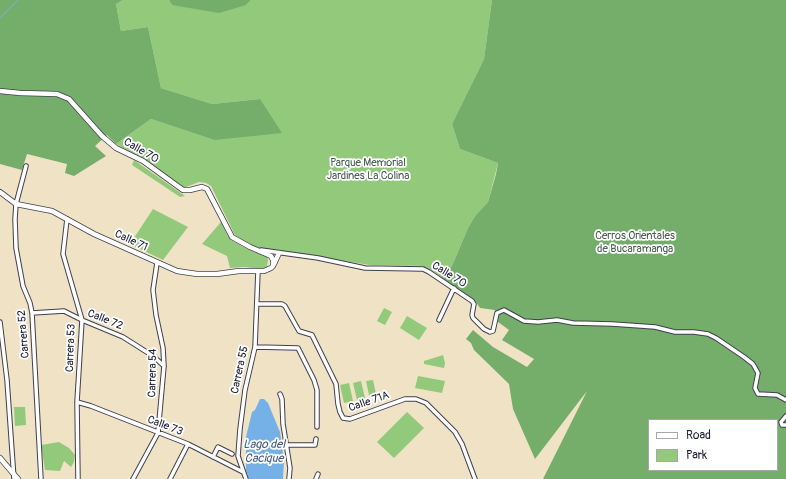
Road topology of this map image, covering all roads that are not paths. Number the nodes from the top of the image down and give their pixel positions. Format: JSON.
{"nodes":[{"id":1,"x":0,"y":91,"type":"edge"},
{"id":2,"x":26,"y":166,"type":"dead end"},
{"id":3,"x":0,"y":192,"type":"edge"},
{"id":4,"x":16,"y":204,"type":"junction"},
{"id":5,"x":67,"y":220,"type":"junction"},
{"id":6,"x":254,"y":249,"type":"junction"},
{"id":7,"x":265,"y":253,"type":"junction"},
{"id":8,"x":279,"y":253,"type":"junction"},
{"id":9,"x":156,"y":263,"type":"junction"},
{"id":10,"x":273,"y":266,"type":"junction"},
{"id":11,"x":258,"y":271,"type":"junction"},
{"id":12,"x":264,"y":271,"type":"junction"},
{"id":13,"x":454,"y":288,"type":"junction"},
{"id":14,"x":256,"y":304,"type":"junction"},
{"id":15,"x":32,"y":313,"type":"junction"},
{"id":16,"x":82,"y":320,"type":"junction"},
{"id":17,"x":439,"y":320,"type":"dead end"},
{"id":18,"x":0,"y":322,"type":"edge"},
{"id":19,"x":255,"y":348,"type":"junction"},
{"id":20,"x":164,"y":366,"type":"junction"},
{"id":21,"x":280,"y":394,"type":"dead end"},
{"id":22,"x":786,"y":400,"type":"edge"},
{"id":23,"x":77,"y":402,"type":"junction"},
{"id":24,"x":786,"y":416,"type":"edge"},
{"id":25,"x":786,"y":425,"type":"edge"},
{"id":26,"x":317,"y":427,"type":"dead end"},
{"id":27,"x":158,"y":433,"type":"junction"},
{"id":28,"x":316,"y":438,"type":"dead end"},
{"id":29,"x":188,"y":444,"type":"junction"},
{"id":30,"x":286,"y":445,"type":"junction"},
{"id":31,"x":232,"y":454,"type":"dead end"},
{"id":32,"x":213,"y":457,"type":"junction"},
{"id":33,"x":0,"y":458,"type":"edge"},
{"id":34,"x":243,"y":472,"type":"junction"},
{"id":35,"x":318,"y":474,"type":"dead end"},
{"id":36,"x":15,"y":478,"type":"edge"},
{"id":37,"x":42,"y":479,"type":"edge"},
{"id":38,"x":78,"y":479,"type":"edge"},
{"id":39,"x":133,"y":479,"type":"edge"},
{"id":40,"x":170,"y":479,"type":"edge"},
{"id":41,"x":246,"y":479,"type":"edge"},
{"id":42,"x":289,"y":479,"type":"edge"},
{"id":43,"x":316,"y":479,"type":"edge"},
{"id":44,"x":475,"y":479,"type":"edge"}],
"edges":[{"from":1,"to":6,"type":"street","name":"Calle 70"},
{"from":2,"to":4,"type":"street","name":"Carrera 52"},
{"from":3,"to":4,"type":"street","name":"Calle 71"},
{"from":4,"to":5,"type":"street","name":"Calle 71"},
{"from":4,"to":15,"type":"street","name":"Carrera 52"},
{"from":5,"to":9,"type":"street","name":"Calle 71"},
{"from":5,"to":16,"type":"street","name":"Carrera 53"},
{"from":6,"to":7,"type":"street","name":"Calle 70"},
{"from":6,"to":8,"type":"street","name":"Calle 70"},
{"from":7,"to":10,"type":"street"},
{"from":7,"to":12,"type":"street"},
{"from":8,"to":10,"type":"street"},
{"from":8,"to":13,"type":"street","name":"Calle 70"},
{"from":9,"to":11,"type":"street","name":"Calle 71"},
{"from":9,"to":20,"type":"street","name":"Carrera 54"},
{"from":10,"to":12,"type":"street","name":"Calle 71"},
{"from":11,"to":12,"type":"street","name":"Calle 71"},
{"from":11,"to":14,"type":"street","name":"Carrera 55"},
{"from":13,"to":17,"type":"street"},
{"from":13,"to":22,"type":"street","name":"Calle 70"},
{"from":14,"to":19,"type":"street","name":"Carrera 55"},
{"from":14,"to":44,"type":"street","name":"Calle 71A"},
{"from":15,"to":16,"type":"street","name":"Calle 72"},
{"from":15,"to":37,"type":"street","name":"Carrera 52"},
{"from":16,"to":20,"type":"street","name":"Calle 72"},
{"from":16,"to":23,"type":"street","name":"Carrera 53"},
{"from":18,"to":36,"type":"street"},
{"from":19,"to":26,"type":"street"},
{"from":19,"to":34,"type":"street","name":"Carrera 55"},
{"from":20,"to":27,"type":"street","name":"Carrera 54"},
{"from":21,"to":30,"type":"street"},
{"from":23,"to":27,"type":"street","name":"Calle 73"},
{"from":23,"to":38,"type":"street","name":"Carrera 53"},
{"from":24,"to":25,"type":"street"},
{"from":27,"to":29,"type":"street","name":"Calle 73"},
{"from":27,"to":39,"type":"street","name":"Carrera 54"},
{"from":28,"to":30,"type":"street"},
{"from":29,"to":32,"type":"street","name":"Calle 73"},
{"from":29,"to":40,"type":"street"},
{"from":30,"to":42,"type":"street"},
{"from":31,"to":32,"type":"street"},
{"from":32,"to":34,"type":"street","name":"Calle 73"},
{"from":33,"to":36,"type":"street"},
{"from":34,"to":41,"type":"street","name":"Carrera 55"},
{"from":35,"to":43,"type":"street"}]}
